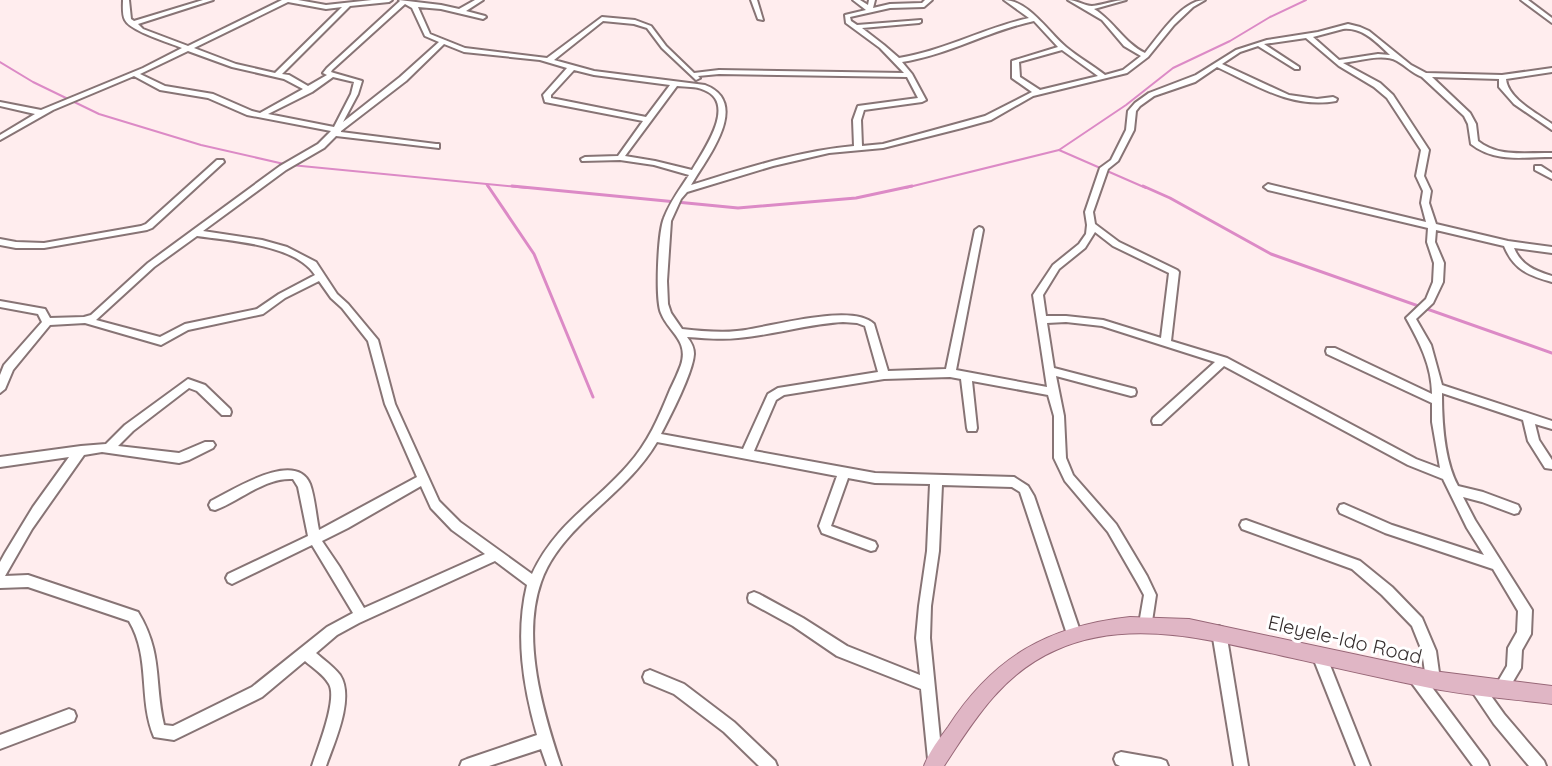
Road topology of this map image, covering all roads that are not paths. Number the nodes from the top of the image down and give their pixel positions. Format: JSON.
{"nodes":[{"id":1,"x":126,"y":0,"type":"edge"},
{"id":2,"x":210,"y":0,"type":"edge"},
{"id":3,"x":287,"y":0,"type":"edge"},
{"id":4,"x":331,"y":0,"type":"edge"},
{"id":5,"x":389,"y":0,"type":"edge"},
{"id":6,"x":480,"y":0,"type":"edge"},
{"id":7,"x":754,"y":0,"type":"edge"},
{"id":8,"x":856,"y":0,"type":"edge"},
{"id":9,"x":872,"y":0,"type":"edge"},
{"id":10,"x":928,"y":0,"type":"edge"},
{"id":11,"x":1006,"y":0,"type":"edge"},
{"id":12,"x":1071,"y":0,"type":"edge"},
{"id":13,"x":1123,"y":0,"type":"edge"},
{"id":14,"x":1202,"y":0,"type":"edge"},
{"id":15,"x":1524,"y":0,"type":"edge"},
{"id":16,"x":300,"y":1,"type":"edge"},
{"id":17,"x":406,"y":2,"type":"edge"},
{"id":18,"x":347,"y":6,"type":"junction"},
{"id":19,"x":326,"y":7,"type":"junction"},
{"id":20,"x":870,"y":9,"type":"junction"},
{"id":21,"x":1090,"y":9,"type":"junction"},
{"id":22,"x":458,"y":12,"type":"junction"},
{"id":23,"x":483,"y":17,"type":"dead end"},
{"id":24,"x":761,"y":19,"type":"dead end"},
{"id":25,"x":1035,"y":20,"type":"junction"},
{"id":26,"x":919,"y":21,"type":"dead end"},
{"id":27,"x":1552,"y":21,"type":"edge"},
{"id":28,"x":132,"y":24,"type":"junction"},
{"id":29,"x":856,"y":27,"type":"junction"},
{"id":30,"x":1307,"y":35,"type":"junction"},
{"id":31,"x":442,"y":43,"type":"junction"},
{"id":32,"x":1259,"y":44,"type":"junction"},
{"id":33,"x":1063,"y":48,"type":"junction"},
{"id":34,"x":187,"y":49,"type":"junction"},
{"id":35,"x":1146,"y":56,"type":"junction"},
{"id":36,"x":1397,"y":58,"type":"junction"},
{"id":37,"x":549,"y":60,"type":"junction"},
{"id":38,"x":900,"y":60,"type":"junction"},
{"id":39,"x":1338,"y":62,"type":"junction"},
{"id":40,"x":1216,"y":64,"type":"junction"},
{"id":41,"x":572,"y":67,"type":"junction"},
{"id":42,"x":1296,"y":68,"type":"dead end"},
{"id":43,"x":1552,"y":70,"type":"edge"},
{"id":44,"x":135,"y":74,"type":"junction"},
{"id":45,"x":277,"y":75,"type":"junction"},
{"id":46,"x":332,"y":75,"type":"junction"},
{"id":47,"x":693,"y":75,"type":"junction"},
{"id":48,"x":909,"y":75,"type":"junction"},
{"id":49,"x":1425,"y":75,"type":"junction"},
{"id":50,"x":1102,"y":76,"type":"junction"},
{"id":51,"x":1502,"y":77,"type":"junction"},
{"id":52,"x":674,"y":84,"type":"junction"},
{"id":53,"x":705,"y":87,"type":"junction"},
{"id":54,"x":309,"y":90,"type":"junction"},
{"id":55,"x":1038,"y":92,"type":"junction"},
{"id":56,"x":1333,"y":99,"type":"dead end"},
{"id":57,"x":0,"y":104,"type":"edge"},
{"id":58,"x":42,"y":113,"type":"junction"},
{"id":59,"x":261,"y":115,"type":"junction"},
{"id":60,"x":649,"y":120,"type":"junction"},
{"id":61,"x":1552,"y":128,"type":"edge"},
{"id":62,"x":337,"y":129,"type":"junction"},
{"id":63,"x":0,"y":138,"type":"edge"},
{"id":64,"x":436,"y":146,"type":"dead end"},
{"id":65,"x":858,"y":148,"type":"junction"},
{"id":66,"x":1552,"y":154,"type":"edge"},
{"id":67,"x":620,"y":158,"type":"junction"},
{"id":68,"x":585,"y":159,"type":"dead end"},
{"id":69,"x":220,"y":162,"type":"dead end"},
{"id":70,"x":1538,"y":168,"type":"dead end"},
{"id":71,"x":692,"y":173,"type":"junction"},
{"id":72,"x":1552,"y":177,"type":"edge"},
{"id":73,"x":1268,"y":187,"type":"dead end"},
{"id":74,"x":684,"y":190,"type":"junction"},
{"id":75,"x":1091,"y":225,"type":"junction"},
{"id":76,"x":1431,"y":226,"type":"junction"},
{"id":77,"x":979,"y":230,"type":"dead end"},
{"id":78,"x":196,"y":233,"type":"junction"},
{"id":79,"x":0,"y":242,"type":"edge"},
{"id":80,"x":1508,"y":244,"type":"junction"},
{"id":81,"x":1552,"y":250,"type":"edge"},
{"id":82,"x":321,"y":276,"type":"junction"},
{"id":83,"x":1552,"y":279,"type":"edge"},
{"id":84,"x":0,"y":303,"type":"edge"},
{"id":85,"x":85,"y":320,"type":"junction"},
{"id":86,"x":1041,"y":320,"type":"junction"},
{"id":87,"x":46,"y":321,"type":"junction"},
{"id":88,"x":677,"y":332,"type":"junction"},
{"id":89,"x":1166,"y":342,"type":"junction"},
{"id":90,"x":1331,"y":351,"type":"dead end"},
{"id":91,"x":1223,"y":361,"type":"junction"},
{"id":92,"x":1049,"y":370,"type":"junction"},
{"id":93,"x":950,"y":373,"type":"junction"},
{"id":94,"x":884,"y":375,"type":"junction"},
{"id":95,"x":966,"y":376,"type":"junction"},
{"id":96,"x":2,"y":378,"type":"edge"},
{"id":97,"x":1437,"y":387,"type":"junction"},
{"id":98,"x":0,"y":389,"type":"edge"},
{"id":99,"x":1053,"y":392,"type":"junction"},
{"id":100,"x":1131,"y":392,"type":"dead end"},
{"id":101,"x":1437,"y":401,"type":"junction"},
{"id":102,"x":226,"y":412,"type":"dead end"},
{"id":103,"x":1528,"y":417,"type":"junction"},
{"id":104,"x":1157,"y":421,"type":"dead end"},
{"id":105,"x":1552,"y":425,"type":"edge"},
{"id":106,"x":972,"y":428,"type":"dead end"},
{"id":107,"x":653,"y":437,"type":"junction"},
{"id":108,"x":209,"y":445,"type":"dead end"},
{"id":109,"x":108,"y":449,"type":"junction"},
{"id":110,"x":81,"y":450,"type":"junction"},
{"id":111,"x":747,"y":454,"type":"junction"},
{"id":112,"x":0,"y":462,"type":"edge"},
{"id":113,"x":1549,"y":465,"type":"dead end"},
{"id":114,"x":844,"y":472,"type":"junction"},
{"id":115,"x":1447,"y":476,"type":"junction"},
{"id":116,"x":422,"y":480,"type":"junction"},
{"id":117,"x":936,"y":481,"type":"junction"},
{"id":118,"x":1455,"y":490,"type":"junction"},
{"id":119,"x":215,"y":505,"type":"dead end"},
{"id":120,"x":1344,"y":509,"type":"dead end"},
{"id":121,"x":1514,"y":509,"type":"dead end"},
{"id":122,"x":1246,"y":525,"type":"dead end"},
{"id":123,"x":314,"y":537,"type":"junction"},
{"id":124,"x":871,"y":546,"type":"dead end"},
{"id":125,"x":496,"y":555,"type":"junction"},
{"id":126,"x":1496,"y":565,"type":"junction"},
{"id":127,"x":0,"y":574,"type":"edge"},
{"id":128,"x":232,"y":578,"type":"dead end"},
{"id":129,"x":0,"y":582,"type":"edge"},
{"id":130,"x":534,"y":583,"type":"junction"},
{"id":131,"x":754,"y":598,"type":"dead end"},
{"id":132,"x":361,"y":615,"type":"junction"},
{"id":133,"x":1137,"y":624,"type":"junction"},
{"id":134,"x":1219,"y":632,"type":"junction"},
{"id":135,"x":1074,"y":634,"type":"junction"},
{"id":136,"x":305,"y":652,"type":"junction"},
{"id":137,"x":1319,"y":655,"type":"junction"},
{"id":138,"x":650,"y":677,"type":"dead end"},
{"id":139,"x":1424,"y":679,"type":"junction"},
{"id":140,"x":928,"y":684,"type":"junction"},
{"id":141,"x":1476,"y":687,"type":"junction"},
{"id":142,"x":1500,"y":690,"type":"junction"},
{"id":143,"x":1552,"y":695,"type":"edge"},
{"id":144,"x":69,"y":716,"type":"dead end"},
{"id":145,"x":545,"y":740,"type":"junction"},
{"id":146,"x":0,"y":742,"type":"edge"},
{"id":147,"x":1120,"y":759,"type":"dead end"},
{"id":148,"x":934,"y":764,"type":"edge"},
{"id":149,"x":319,"y":766,"type":"edge"},
{"id":150,"x":467,"y":766,"type":"edge"},
{"id":151,"x":554,"y":766,"type":"edge"},
{"id":152,"x":770,"y":766,"type":"edge"},
{"id":153,"x":1161,"y":766,"type":"edge"},
{"id":154,"x":1241,"y":766,"type":"edge"},
{"id":155,"x":1363,"y":766,"type":"edge"},
{"id":156,"x":1482,"y":766,"type":"edge"},
{"id":157,"x":1539,"y":766,"type":"edge"}],
"edges":[{"from":1,"to":28,"type":"street"},
{"from":2,"to":28,"type":"street"},
{"from":3,"to":16,"type":"street"},
{"from":3,"to":34,"type":"street"},
{"from":4,"to":19,"type":"street"},
{"from":5,"to":18,"type":"street"},
{"from":6,"to":22,"type":"street"},
{"from":7,"to":24,"type":"street"},
{"from":8,"to":20,"type":"street"},
{"from":9,"to":20,"type":"street"},
{"from":10,"to":20,"type":"street"},
{"from":11,"to":25,"type":"street"},
{"from":12,"to":21,"type":"street"},
{"from":13,"to":21,"type":"street"},
{"from":14,"to":35,"type":"street"},
{"from":15,"to":27,"type":"street"},
{"from":16,"to":19,"type":"street"},
{"from":17,"to":22,"type":"street"},
{"from":17,"to":31,"type":"street"},
{"from":17,"to":46,"type":"street"},
{"from":18,"to":19,"type":"street"},
{"from":18,"to":45,"type":"street"},
{"from":20,"to":29,"type":"street"},
{"from":21,"to":35,"type":"street"},
{"from":22,"to":23,"type":"street"},
{"from":25,"to":33,"type":"street"},
{"from":25,"to":38,"type":"street"},
{"from":26,"to":29,"type":"street"},
{"from":28,"to":34,"type":"street"},
{"from":29,"to":38,"type":"street"},
{"from":30,"to":32,"type":"street"},
{"from":30,"to":36,"type":"street"},
{"from":30,"to":39,"type":"street"},
{"from":31,"to":37,"type":"street"},
{"from":31,"to":62,"type":"street"},
{"from":32,"to":40,"type":"street"},
{"from":32,"to":42,"type":"street"},
{"from":33,"to":50,"type":"street"},
{"from":33,"to":55,"type":"street"},
{"from":34,"to":44,"type":"street"},
{"from":34,"to":45,"type":"street"},
{"from":35,"to":50,"type":"street"},
{"from":36,"to":39,"type":"street"},
{"from":36,"to":49,"type":"street"},
{"from":37,"to":41,"type":"street"},
{"from":37,"to":47,"type":"street"},
{"from":38,"to":48,"type":"street"},
{"from":39,"to":76,"type":"street"},
{"from":40,"to":56,"type":"street"},
{"from":40,"to":75,"type":"street"},
{"from":41,"to":52,"type":"street"},
{"from":41,"to":60,"type":"street"},
{"from":43,"to":51,"type":"street"},
{"from":44,"to":58,"type":"street"},
{"from":44,"to":59,"type":"street"},
{"from":45,"to":54,"type":"street"},
{"from":46,"to":54,"type":"street"},
{"from":46,"to":62,"type":"street"},
{"from":47,"to":48,"type":"street"},
{"from":47,"to":53,"type":"street"},
{"from":48,"to":65,"type":"street"},
{"from":49,"to":51,"type":"street"},
{"from":49,"to":66,"type":"street"},
{"from":50,"to":55,"type":"street"},
{"from":51,"to":61,"type":"street"},
{"from":52,"to":53,"type":"street"},
{"from":52,"to":60,"type":"street"},
{"from":53,"to":71,"type":"street"},
{"from":54,"to":59,"type":"street"},
{"from":55,"to":65,"type":"street"},
{"from":57,"to":58,"type":"street"},
{"from":58,"to":63,"type":"street"},
{"from":59,"to":62,"type":"street"},
{"from":60,"to":67,"type":"street"},
{"from":62,"to":64,"type":"street"},
{"from":62,"to":78,"type":"street"},
{"from":65,"to":74,"type":"street"},
{"from":67,"to":68,"type":"street"},
{"from":67,"to":71,"type":"street"},
{"from":69,"to":79,"type":"street"},
{"from":70,"to":72,"type":"street"},
{"from":71,"to":74,"type":"street"},
{"from":73,"to":76,"type":"street"},
{"from":74,"to":88,"type":"street"},
{"from":75,"to":86,"type":"street"},
{"from":75,"to":89,"type":"street"},
{"from":76,"to":80,"type":"street"},
{"from":76,"to":97,"type":"street"},
{"from":77,"to":93,"type":"street"},
{"from":78,"to":82,"type":"street"},
{"from":78,"to":85,"type":"street"},
{"from":80,"to":81,"type":"street"},
{"from":80,"to":83,"type":"street"},
{"from":82,"to":85,"type":"street"},
{"from":82,"to":116,"type":"street"},
{"from":84,"to":87,"type":"street"},
{"from":85,"to":87,"type":"street"},
{"from":86,"to":89,"type":"street"},
{"from":86,"to":92,"type":"street"},
{"from":87,"to":96,"type":"street"},
{"from":88,"to":94,"type":"street"},
{"from":88,"to":107,"type":"street"},
{"from":89,"to":91,"type":"street"},
{"from":90,"to":101,"type":"street"},
{"from":91,"to":104,"type":"street"},
{"from":91,"to":115,"type":"street"},
{"from":92,"to":99,"type":"street"},
{"from":92,"to":100,"type":"street"},
{"from":93,"to":94,"type":"street"},
{"from":93,"to":95,"type":"street"},
{"from":94,"to":111,"type":"street"},
{"from":95,"to":99,"type":"street"},
{"from":95,"to":106,"type":"street"},
{"from":96,"to":98,"type":"street"},
{"from":97,"to":101,"type":"street"},
{"from":97,"to":103,"type":"street"},
{"from":99,"to":133,"type":"street"},
{"from":101,"to":115,"type":"street"},
{"from":102,"to":109,"type":"street"},
{"from":103,"to":105,"type":"street"},
{"from":103,"to":113,"type":"street"},
{"from":107,"to":111,"type":"street"},
{"from":107,"to":130,"type":"street"},
{"from":108,"to":109,"type":"street"},
{"from":109,"to":110,"type":"street"},
{"from":110,"to":112,"type":"street"},
{"from":110,"to":127,"type":"street"},
{"from":111,"to":114,"type":"street"},
{"from":114,"to":117,"type":"street"},
{"from":114,"to":124,"type":"street"},
{"from":115,"to":118,"type":"street"},
{"from":116,"to":123,"type":"street"},
{"from":116,"to":125,"type":"street"},
{"from":117,"to":135,"type":"street"},
{"from":117,"to":140,"type":"street"},
{"from":118,"to":121,"type":"street"},
{"from":118,"to":126,"type":"street"},
{"from":119,"to":123,"type":"street"},
{"from":120,"to":126,"type":"street"},
{"from":122,"to":139,"type":"street"},
{"from":123,"to":128,"type":"street"},
{"from":123,"to":132,"type":"street"},
{"from":125,"to":130,"type":"street"},
{"from":125,"to":132,"type":"street"},
{"from":126,"to":142,"type":"street"},
{"from":129,"to":136,"type":"street"},
{"from":130,"to":145,"type":"street"},
{"from":131,"to":140,"type":"street"},
{"from":132,"to":136,"type":"street"},
{"from":133,"to":134,"type":"main road","name":"Eleyele-Ido Road"},
{"from":133,"to":135,"type":"main road","name":"Eleyele-Ido Road"},
{"from":134,"to":137,"type":"main road","name":"Eleyele-Ido Road"},
{"from":134,"to":154,"type":"street"},
{"from":135,"to":148,"type":"main road","name":"Eleyele-Ido Road"},
{"from":136,"to":149,"type":"street"},
{"from":137,"to":139,"type":"main road","name":"Eleyele-Ido Road"},
{"from":137,"to":155,"type":"street"},
{"from":138,"to":152,"type":"street"},
{"from":139,"to":141,"type":"main road","name":"Eleyele-Ido Road"},
{"from":139,"to":156,"type":"street"},
{"from":140,"to":148,"type":"street"},
{"from":141,"to":142,"type":"main road","name":"Eleyele-Ido Road"},
{"from":141,"to":157,"type":"street"},
{"from":142,"to":143,"type":"main road","name":"Eleyele-Ido Road"},
{"from":144,"to":146,"type":"street"},
{"from":145,"to":150,"type":"street"},
{"from":145,"to":151,"type":"street"},
{"from":147,"to":153,"type":"street"}]}
